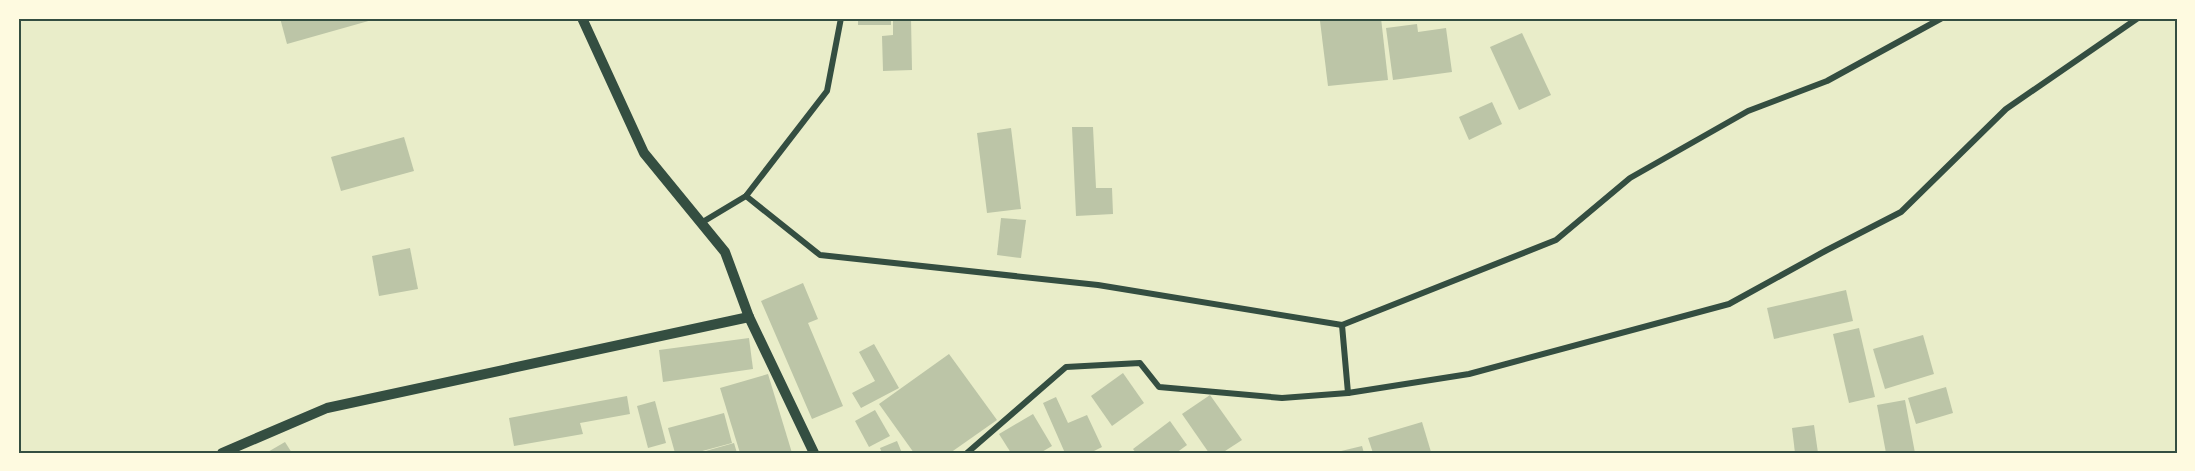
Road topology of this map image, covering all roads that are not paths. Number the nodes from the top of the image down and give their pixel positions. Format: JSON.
{"nodes":[{"id":1,"x":582,"y":18,"type":"edge"},
{"id":2,"x":841,"y":18,"type":"edge"},
{"id":3,"x":1941,"y":18,"type":"edge"},
{"id":4,"x":2138,"y":18,"type":"edge"},
{"id":5,"x":746,"y":196,"type":"junction"},
{"id":6,"x":701,"y":223,"type":"junction"},
{"id":7,"x":749,"y":317,"type":"junction"},
{"id":8,"x":1341,"y":325,"type":"junction"},
{"id":9,"x":1348,"y":393,"type":"junction"},
{"id":10,"x":222,"y":453,"type":"edge"},
{"id":11,"x":814,"y":453,"type":"edge"},
{"id":12,"x":967,"y":453,"type":"edge"}],
"edges":[{"from":1,"to":6,"type":"street"},
{"from":2,"to":5,"type":"street"},
{"from":3,"to":8,"type":"street"},
{"from":4,"to":9,"type":"street"},
{"from":5,"to":6,"type":"street"},
{"from":5,"to":8,"type":"street"},
{"from":6,"to":7,"type":"street"},
{"from":7,"to":10,"type":"street"},
{"from":7,"to":11,"type":"street"},
{"from":8,"to":9,"type":"street"},
{"from":9,"to":12,"type":"street"}]}
